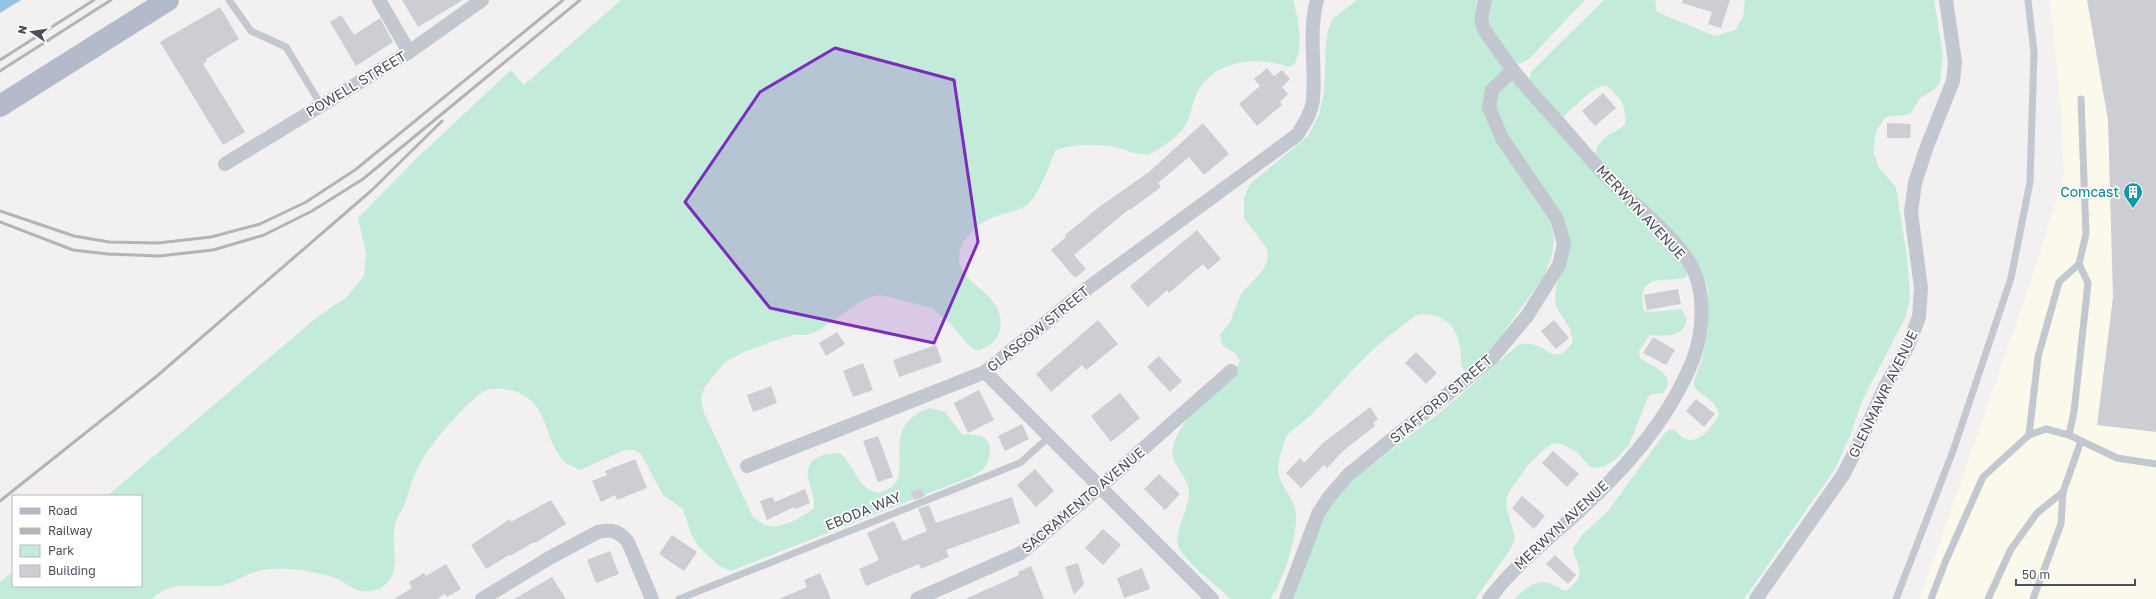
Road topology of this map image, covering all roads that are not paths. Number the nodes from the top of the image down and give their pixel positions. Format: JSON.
{"nodes":[{"id":1,"x":168,"y":0,"type":"edge"},
{"id":2,"x":229,"y":0,"type":"edge"},
{"id":3,"x":379,"y":0,"type":"edge"},
{"id":4,"x":482,"y":0,"type":"edge"},
{"id":5,"x":1317,"y":0,"type":"edge"},
{"id":6,"x":1486,"y":0,"type":"edge"},
{"id":7,"x":1946,"y":0,"type":"edge"},
{"id":8,"x":2028,"y":0,"type":"edge"},
{"id":9,"x":409,"y":52,"type":"junction"},
{"id":10,"x":1512,"y":71,"type":"junction"},
{"id":11,"x":2081,"y":99,"type":"dead end"},
{"id":12,"x":322,"y":105,"type":"junction"},
{"id":13,"x":0,"y":106,"type":"edge"},
{"id":14,"x":226,"y":164,"type":"dead end"},
{"id":15,"x":2079,"y":264,"type":"junction"},
{"id":16,"x":1231,"y":371,"type":"dead end"},
{"id":17,"x":985,"y":372,"type":"junction"},
{"id":18,"x":2029,"y":435,"type":"junction"},
{"id":19,"x":2069,"y":435,"type":"junction"},
{"id":20,"x":1050,"y":437,"type":"junction"},
{"id":21,"x":2081,"y":441,"type":"junction"},
{"id":22,"x":2156,"y":464,"type":"edge"},
{"id":23,"x":747,"y":466,"type":"dead end"},
{"id":24,"x":1101,"y":486,"type":"junction"},
{"id":25,"x":2063,"y":492,"type":"junction"},
{"id":26,"x":482,"y":599,"type":"edge"},
{"id":27,"x":652,"y":599,"type":"edge"},
{"id":28,"x":679,"y":599,"type":"edge"},
{"id":29,"x":917,"y":599,"type":"edge"},
{"id":30,"x":1212,"y":599,"type":"edge"},
{"id":31,"x":1286,"y":599,"type":"edge"},
{"id":32,"x":1489,"y":599,"type":"edge"},
{"id":33,"x":1756,"y":599,"type":"edge"},
{"id":34,"x":1896,"y":599,"type":"edge"},
{"id":35,"x":1932,"y":599,"type":"edge"},
{"id":36,"x":1988,"y":599,"type":"edge"},
{"id":37,"x":2033,"y":599,"type":"edge"}],
"edges":[{"from":1,"to":13,"type":"main road"},
{"from":2,"to":12,"type":"lane"},
{"from":3,"to":9,"type":"street"},
{"from":4,"to":9,"type":"street","name":"POWELL STREET"},
{"from":5,"to":17,"type":"street","name":"GLASGOW STREET"},
{"from":6,"to":10,"type":"street","name":"MERWYN AVENUE"},
{"from":7,"to":33,"type":"street","name":"GLENMAWR AVENUE"},
{"from":8,"to":34,"type":"lane"},
{"from":9,"to":12,"type":"street","name":"POWELL STREET"},
{"from":10,"to":31,"type":"street","name":"STAFFORD STREET"},
{"from":10,"to":32,"type":"street","name":"MERWYN AVENUE"},
{"from":11,"to":15,"type":"lane"},
{"from":12,"to":14,"type":"street","name":"POWELL STREET"},
{"from":15,"to":18,"type":"lane"},
{"from":15,"to":19,"type":"lane"},
{"from":16,"to":24,"type":"street","name":"SACRAMENTO AVENUE"},
{"from":17,"to":20,"type":"street"},
{"from":17,"to":23,"type":"street","name":"GLASGOW STREET"},
{"from":18,"to":19,"type":"lane"},
{"from":18,"to":35,"type":"lane"},
{"from":19,"to":21,"type":"lane"},
{"from":20,"to":24,"type":"street"},
{"from":20,"to":28,"type":"lane","name":"EBODA WAY"},
{"from":21,"to":22,"type":"lane"},
{"from":21,"to":25,"type":"lane"},
{"from":24,"to":29,"type":"street","name":"SACRAMENTO AVENUE"},
{"from":24,"to":30,"type":"street"},
{"from":25,"to":36,"type":"lane"},
{"from":25,"to":37,"type":"lane"},
{"from":26,"to":27,"type":"street"}]}
